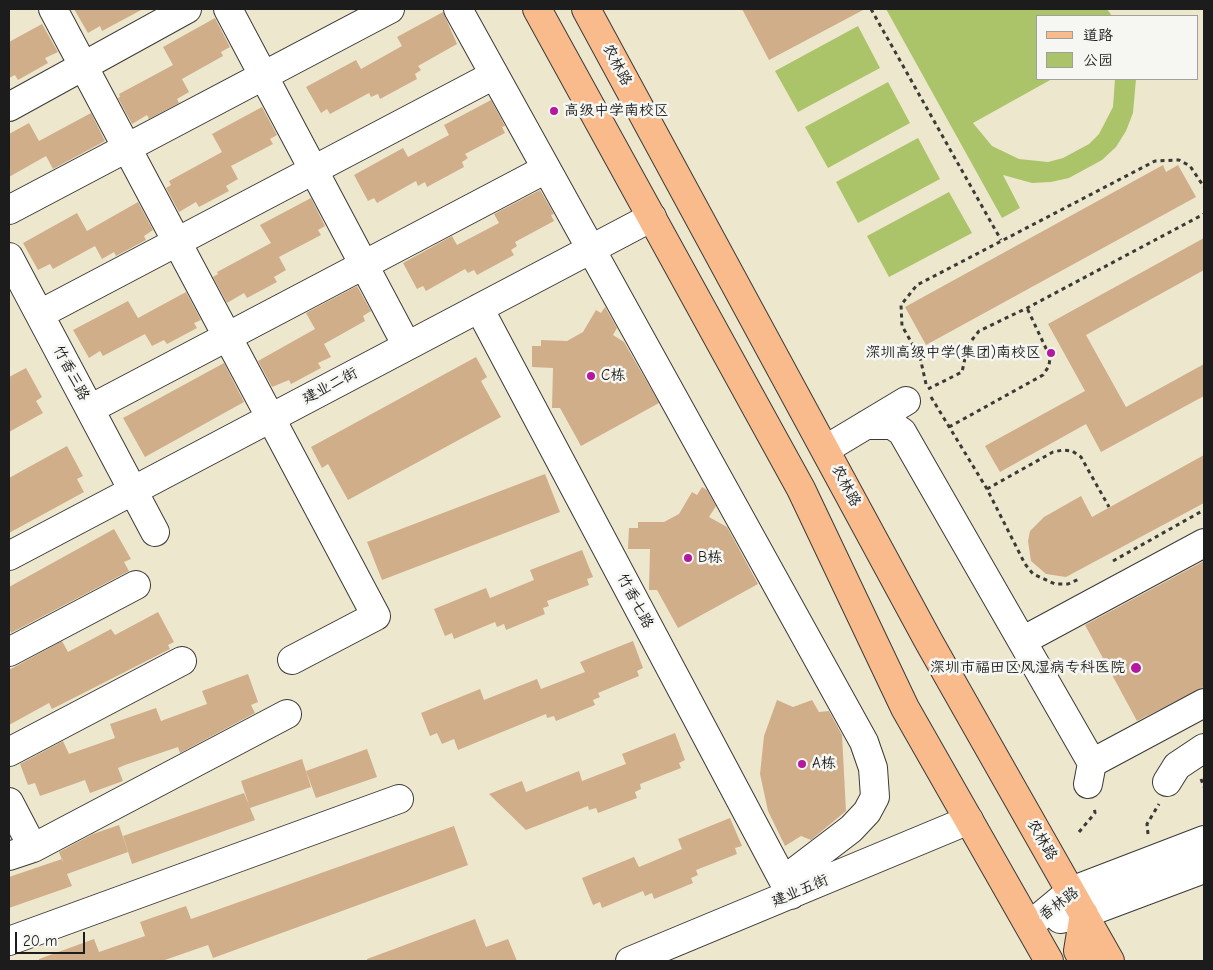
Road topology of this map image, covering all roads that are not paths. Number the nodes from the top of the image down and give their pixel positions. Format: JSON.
{"nodes":[{"id":1,"x":53,"y":9,"type":"edge"},
{"id":2,"x":187,"y":9,"type":"edge"},
{"id":3,"x":228,"y":9,"type":"edge"},
{"id":4,"x":390,"y":9,"type":"edge"},
{"id":5,"x":458,"y":9,"type":"edge"},
{"id":6,"x":537,"y":9,"type":"edge"},
{"id":7,"x":586,"y":9,"type":"edge"},
{"id":8,"x":83,"y":66,"type":"junction"},
{"id":9,"x":494,"y":75,"type":"junction"},
{"id":10,"x":263,"y":76,"type":"junction"},
{"id":11,"x":9,"y":106,"type":"edge"},
{"id":12,"x":127,"y":148,"type":"junction"},
{"id":13,"x":546,"y":169,"type":"junction"},
{"id":14,"x":313,"y":170,"type":"junction"},
{"id":15,"x":9,"y":210,"type":"edge"},
{"id":16,"x":652,"y":217,"type":"junction"},
{"id":17,"x":177,"y":242,"type":"junction"},
{"id":18,"x":591,"y":249,"type":"junction"},
{"id":19,"x":9,"y":256,"type":"edge"},
{"id":20,"x":364,"y":265,"type":"junction"},
{"id":21,"x":479,"y":308,"type":"junction"},
{"id":22,"x":40,"y":314,"type":"junction"},
{"id":23,"x":227,"y":337,"type":"junction"},
{"id":24,"x":407,"y":346,"type":"junction"},
{"id":25,"x":917,"y":395,"type":"road end"},
{"id":26,"x":90,"y":409,"type":"junction"},
{"id":27,"x":270,"y":418,"type":"junction"},
{"id":28,"x":866,"y":425,"type":"junction"},
{"id":29,"x":826,"y":449,"type":"junction"},
{"id":30,"x":133,"y":490,"type":"junction"},
{"id":31,"x":155,"y":532,"type":"dead end"},
{"id":32,"x":1204,"y":543,"type":"edge"},
{"id":33,"x":9,"y":556,"type":"edge"},
{"id":34,"x":136,"y":585,"type":"dead end"},
{"id":35,"x":1022,"y":641,"type":"junction"},
{"id":36,"x":9,"y":652,"type":"edge"},
{"id":37,"x":292,"y":660,"type":"dead end"},
{"id":38,"x":182,"y":661,"type":"dead end"},
{"id":39,"x":1204,"y":704,"type":"edge"},
{"id":40,"x":287,"y":714,"type":"dead end"},
{"id":41,"x":1204,"y":748,"type":"edge"},
{"id":42,"x":9,"y":752,"type":"edge"},
{"id":43,"x":1167,"y":782,"type":"road end"},
{"id":44,"x":399,"y":799,"type":"dead end"},
{"id":45,"x":9,"y":802,"type":"edge"},
{"id":46,"x":969,"y":820,"type":"junction"},
{"id":47,"x":1204,"y":840,"type":"edge"},
{"id":48,"x":21,"y":852,"type":"edge"},
{"id":49,"x":1204,"y":868,"type":"edge"},
{"id":50,"x":788,"y":888,"type":"junction"},
{"id":51,"x":1077,"y":903,"type":"junction"},
{"id":52,"x":1030,"y":925,"type":"junction"},
{"id":53,"x":9,"y":941,"type":"edge"},
{"id":54,"x":630,"y":961,"type":"edge"},
{"id":55,"x":1049,"y":961,"type":"edge"},
{"id":56,"x":1084,"y":961,"type":"edge"},
{"id":57,"x":1110,"y":961,"type":"edge"}],
"edges":[{"from":1,"to":8,"type":"street"},
{"from":2,"to":8,"type":"street"},
{"from":3,"to":10,"type":"street"},
{"from":4,"to":10,"type":"street"},
{"from":5,"to":9,"type":"street"},
{"from":6,"to":16,"type":"main road"},
{"from":7,"to":29,"type":"main road","name":"农林路"},
{"from":8,"to":11,"type":"street"},
{"from":8,"to":12,"type":"street"},
{"from":9,"to":13,"type":"street"},
{"from":9,"to":14,"type":"street"},
{"from":10,"to":12,"type":"street"},
{"from":10,"to":14,"type":"street"},
{"from":12,"to":15,"type":"street"},
{"from":12,"to":17,"type":"street"},
{"from":13,"to":18,"type":"street"},
{"from":13,"to":20,"type":"street"},
{"from":14,"to":17,"type":"street"},
{"from":14,"to":20,"type":"street"},
{"from":16,"to":18,"type":"street","name":"建业二街"},
{"from":16,"to":46,"type":"main road"},
{"from":17,"to":22,"type":"street"},
{"from":17,"to":23,"type":"street"},
{"from":18,"to":21,"type":"street","name":"建业二街"},
{"from":18,"to":50,"type":"street"},
{"from":19,"to":22,"type":"street","name":"竹香三路"},
{"from":20,"to":23,"type":"street"},
{"from":20,"to":24,"type":"street"},
{"from":21,"to":24,"type":"street","name":"建业二街"},
{"from":21,"to":50,"type":"street","name":"竹香七路"},
{"from":22,"to":26,"type":"street","name":"竹香三路"},
{"from":23,"to":26,"type":"street"},
{"from":23,"to":27,"type":"street"},
{"from":24,"to":27,"type":"street","name":"建业二街"},
{"from":25,"to":28,"type":"street"},
{"from":26,"to":30,"type":"street","name":"竹香三路"},
{"from":27,"to":30,"type":"street","name":"建业二街"},
{"from":27,"to":37,"type":"street"},
{"from":28,"to":29,"type":"street"},
{"from":28,"to":35,"type":"street"},
{"from":29,"to":51,"type":"main road","name":"农林路"},
{"from":30,"to":31,"type":"street","name":"竹香三路"},
{"from":30,"to":33,"type":"street","name":"建业二街"},
{"from":32,"to":35,"type":"street"},
{"from":34,"to":36,"type":"street"},
{"from":35,"to":39,"type":"street"},
{"from":38,"to":42,"type":"street"},
{"from":40,"to":48,"type":"street"},
{"from":41,"to":43,"type":"street"},
{"from":44,"to":53,"type":"street"},
{"from":45,"to":48,"type":"street"},
{"from":46,"to":50,"type":"street","name":"建业五街"},
{"from":46,"to":52,"type":"main road"},
{"from":47,"to":51,"type":"street","name":"香林路"},
{"from":49,"to":51,"type":"street","name":"香林路"},
{"from":50,"to":54,"type":"street","name":"建业五街"},
{"from":51,"to":52,"type":"street","name":"香林路"},
{"from":51,"to":56,"type":"main road"},
{"from":51,"to":57,"type":"main road","name":"农林路"},
{"from":52,"to":55,"type":"main road"}]}
